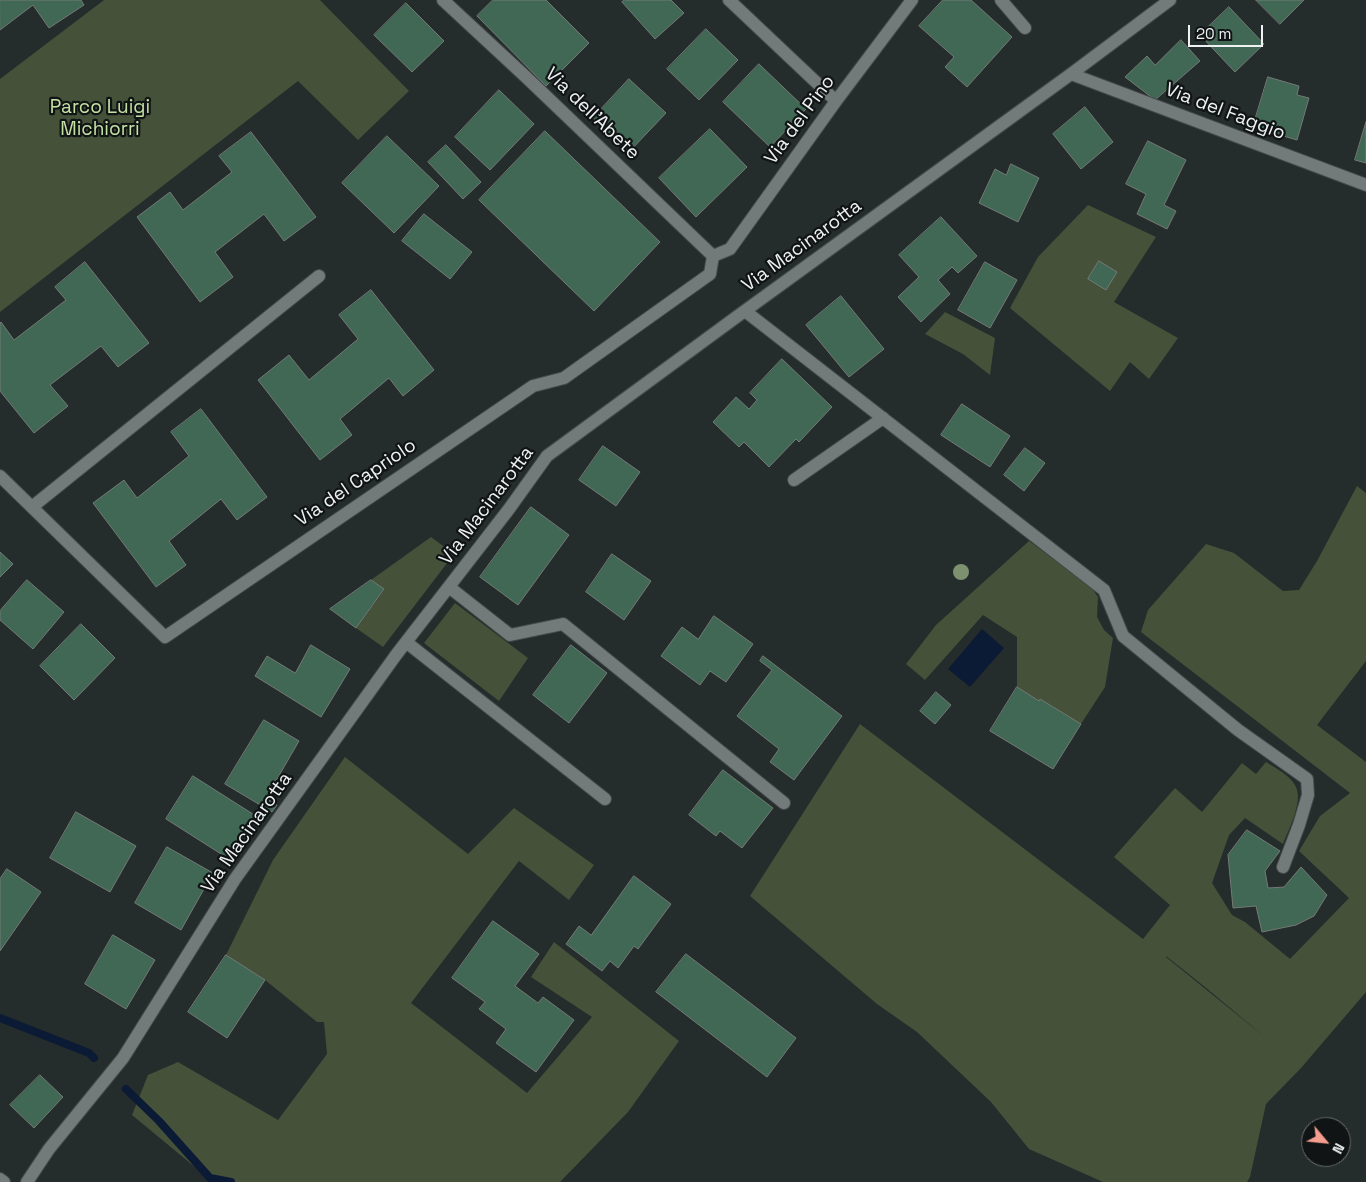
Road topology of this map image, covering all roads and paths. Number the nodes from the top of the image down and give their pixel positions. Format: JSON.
{"nodes":[{"id":1,"x":443,"y":0,"type":"edge"},
{"id":2,"x":729,"y":0,"type":"edge"},
{"id":3,"x":912,"y":0,"type":"edge"},
{"id":4,"x":1001,"y":0,"type":"edge"},
{"id":5,"x":1170,"y":0,"type":"edge"},
{"id":6,"x":1025,"y":28,"type":"dead end"},
{"id":7,"x":1072,"y":74,"type":"junction"},
{"id":8,"x":836,"y":101,"type":"junction"},
{"id":9,"x":1366,"y":185,"type":"edge"},
{"id":10,"x":713,"y":256,"type":"junction"},
{"id":11,"x":319,"y":276,"type":"dead end"},
{"id":12,"x":745,"y":311,"type":"junction"},
{"id":13,"x":883,"y":418,"type":"junction"},
{"id":14,"x":0,"y":476,"type":"edge"},
{"id":15,"x":794,"y":480,"type":"dead end"},
{"id":16,"x":32,"y":507,"type":"junction"},
{"id":17,"x":449,"y":587,"type":"junction"},
{"id":18,"x":406,"y":642,"type":"junction"},
{"id":19,"x":605,"y":799,"type":"dead end"},
{"id":20,"x":784,"y":803,"type":"dead end"},
{"id":21,"x":1283,"y":867,"type":"dead end"},
{"id":22,"x":0,"y":1179,"type":"edge"},
{"id":23,"x":4,"y":1182,"type":"edge"},
{"id":24,"x":27,"y":1182,"type":"edge"}],
"edges":[{"from":1,"to":10,"type":"street","name":"Via dell'Abete"},
{"from":2,"to":8,"type":"street"},
{"from":3,"to":8,"type":"street","name":"Via del Pino"},
{"from":4,"to":6,"type":"street"},
{"from":5,"to":7,"type":"street","name":"Via Macinarotta"},
{"from":7,"to":9,"type":"street","name":"Via del Faggio"},
{"from":7,"to":12,"type":"street","name":"Via Macinarotta"},
{"from":8,"to":10,"type":"street","name":"Via del Pino"},
{"from":10,"to":16,"type":"street","name":"Via del Capriolo"},
{"from":11,"to":16,"type":"street"},
{"from":12,"to":13,"type":"street"},
{"from":12,"to":17,"type":"street","name":"Via Macinarotta"},
{"from":13,"to":15,"type":"street"},
{"from":13,"to":21,"type":"street"},
{"from":14,"to":16,"type":"street","name":"Via del Capriolo"},
{"from":17,"to":18,"type":"street","name":"Via Macinarotta"},
{"from":17,"to":20,"type":"street"},
{"from":18,"to":19,"type":"street"},
{"from":18,"to":24,"type":"street","name":"Via Macinarotta"},
{"from":22,"to":23,"type":"street"}]}
